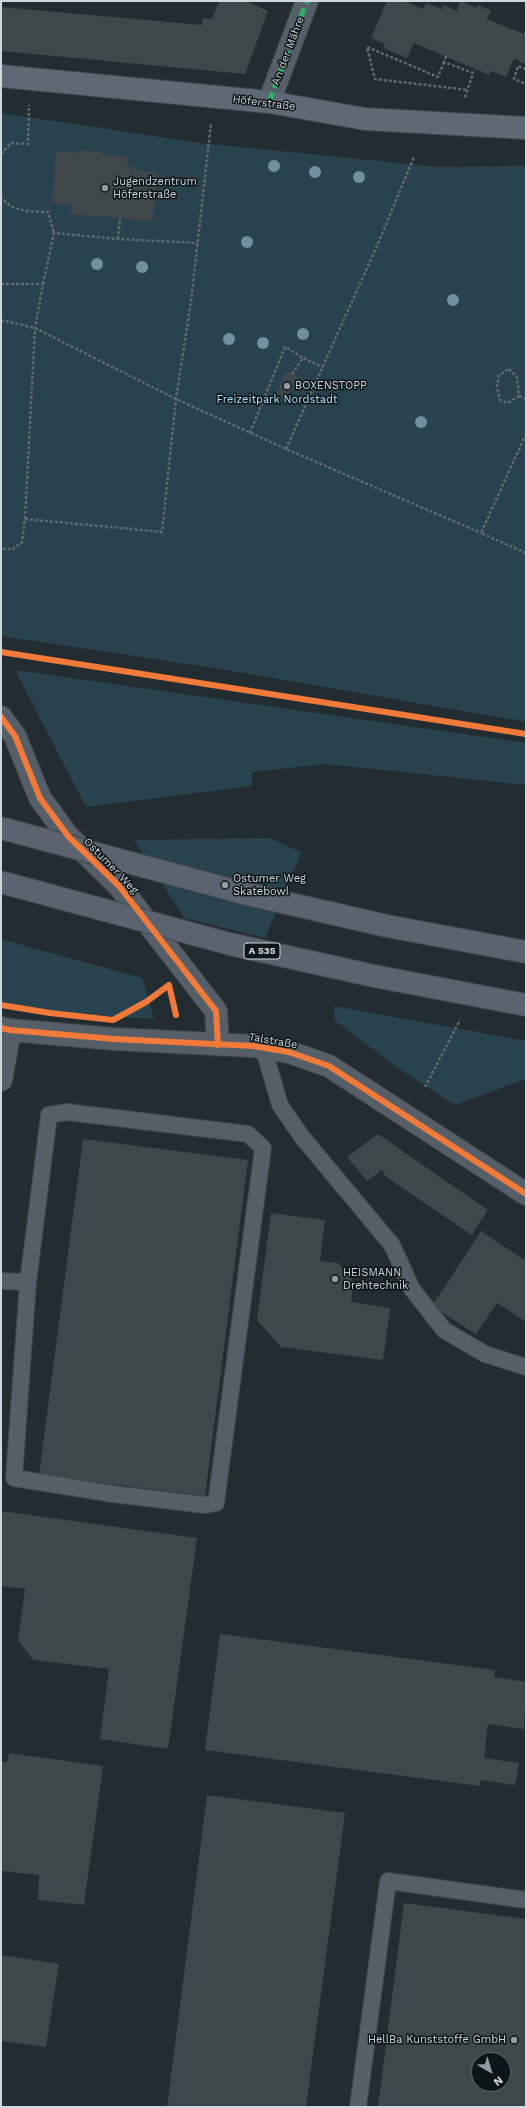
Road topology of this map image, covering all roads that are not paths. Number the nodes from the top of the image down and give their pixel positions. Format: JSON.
{"nodes":[{"id":1,"x":307,"y":1,"type":"edge"},
{"id":2,"x":1,"y":76,"type":"edge"},
{"id":3,"x":269,"y":102,"type":"junction"},
{"id":4,"x":526,"y":128,"type":"edge"},
{"id":5,"x":1,"y":717,"type":"edge"},
{"id":6,"x":1,"y":828,"type":"edge"},
{"id":7,"x":1,"y":882,"type":"edge"},
{"id":8,"x":526,"y":952,"type":"edge"},
{"id":9,"x":526,"y":1005,"type":"edge"},
{"id":10,"x":5,"y":1029,"type":"edge"},
{"id":11,"x":218,"y":1045,"type":"junction"},
{"id":12,"x":263,"y":1047,"type":"junction"},
{"id":13,"x":1,"y":1080,"type":"edge"},
{"id":14,"x":526,"y":1194,"type":"edge"},
{"id":15,"x":1,"y":1281,"type":"edge"},
{"id":16,"x":28,"y":1282,"type":"junction"},
{"id":17,"x":526,"y":1367,"type":"edge"},
{"id":18,"x":526,"y":1900,"type":"edge"},
{"id":19,"x":358,"y":2107,"type":"edge"}],
"edges":[{"from":1,"to":3,"type":"street","name":"An der Mähre"},
{"from":2,"to":3,"type":"main road","name":"Höferstraße"},
{"from":3,"to":4,"type":"main road","name":"Höferstraße"},
{"from":5,"to":11,"type":"street","name":"Ostumer Weg"},
{"from":6,"to":8,"type":"highway","bridge":true},
{"from":7,"to":9,"type":"highway","number":"A 535","bridge":true},
{"from":10,"to":11,"type":"street","name":"Talstraße"},
{"from":10,"to":13,"type":"street"},
{"from":11,"to":12,"type":"street","name":"Talstraße"},
{"from":12,"to":14,"type":"street","name":"Talstraße"},
{"from":12,"to":17,"type":"lane"},
{"from":15,"to":16,"type":"lane"},
{"from":16,"to":16,"type":"lane"},
{"from":18,"to":19,"type":"lane"}]}
